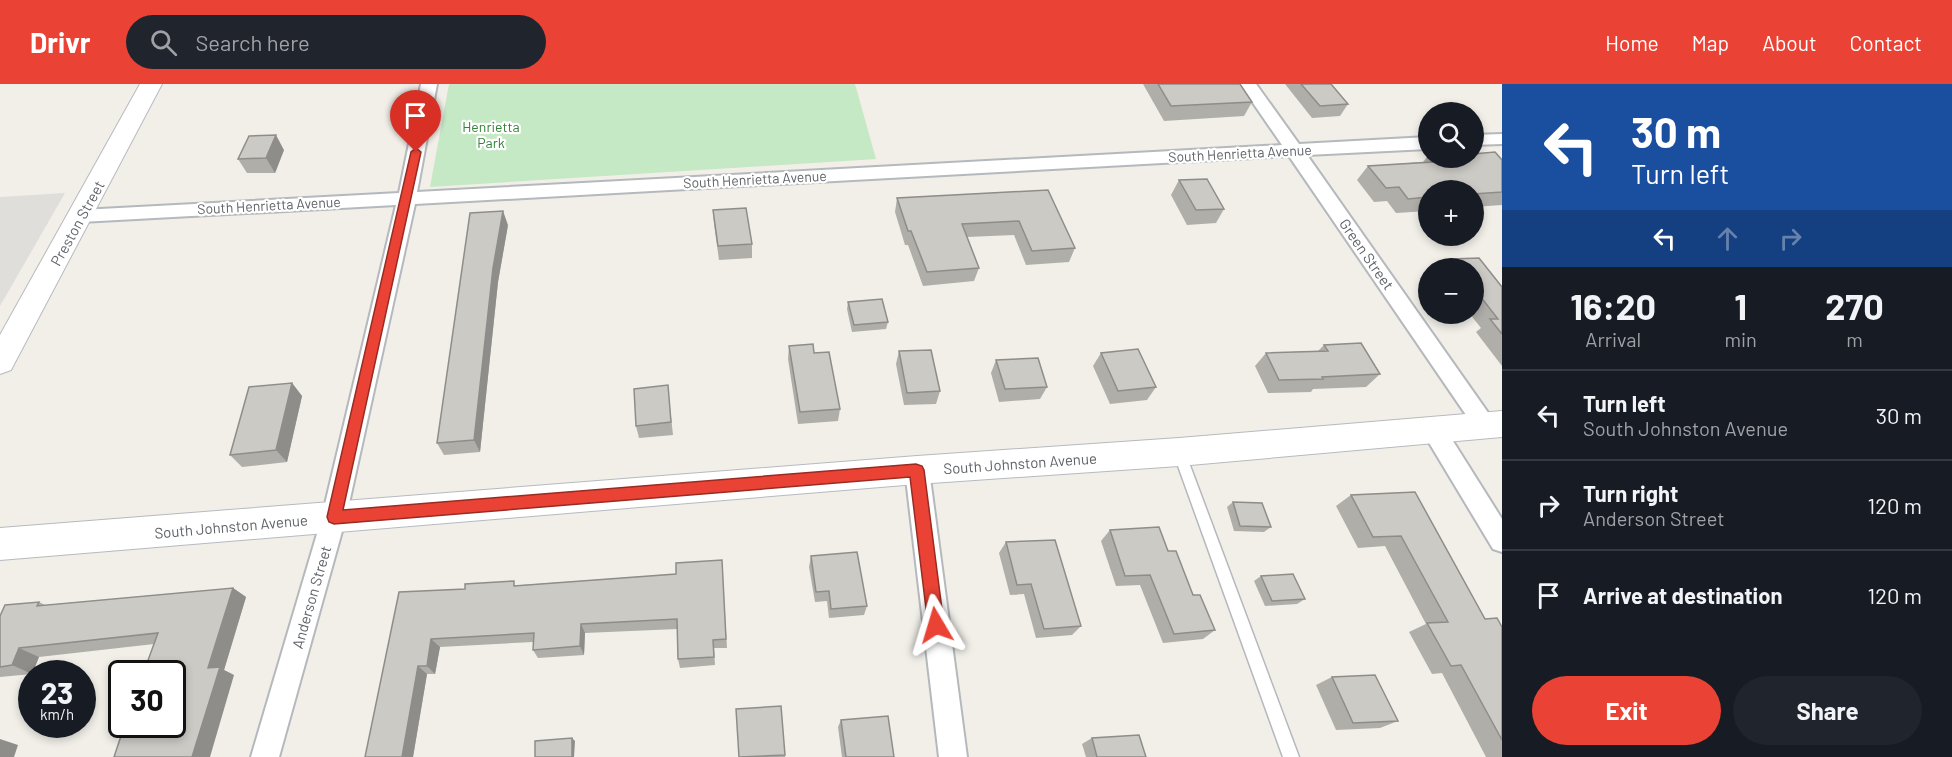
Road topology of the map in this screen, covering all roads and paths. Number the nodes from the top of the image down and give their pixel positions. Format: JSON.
{"nodes":[{"id":1,"x":151,"y":84,"type":"edge"},
{"id":2,"x":429,"y":84,"type":"edge"},
{"id":3,"x":1248,"y":84,"type":"edge"},
{"id":4,"x":1502,"y":139,"type":"edge"},
{"id":5,"x":1484,"y":140,"type":"edge"},
{"id":6,"x":1418,"y":144,"type":"edge"},
{"id":7,"x":1294,"y":150,"type":"junction"},
{"id":8,"x":407,"y":197,"type":"junction"},
{"id":9,"x":81,"y":216,"type":"junction"},
{"id":10,"x":0,"y":362,"type":"edge"},
{"id":11,"x":1494,"y":424,"type":"edge"},
{"id":12,"x":1433,"y":429,"type":"junction"},
{"id":13,"x":1179,"y":452,"type":"junction"},
{"id":14,"x":916,"y":470,"type":"junction"},
{"id":15,"x":334,"y":517,"type":"junction"},
{"id":16,"x":1502,"y":541,"type":"edge"},
{"id":17,"x":0,"y":544,"type":"edge"},
{"id":18,"x":265,"y":757,"type":"edge"},
{"id":19,"x":953,"y":757,"type":"edge"},
{"id":20,"x":1292,"y":757,"type":"edge"}],
"edges":[{"from":1,"to":9,"type":"street","name":"Preston Street"},
{"from":2,"to":8,"type":"street","name":"Anderson Street"},
{"from":3,"to":7,"type":"street","name":"Green Street"},
{"from":4,"to":5,"type":"street"},
{"from":6,"to":7,"type":"street","name":"South Henrietta Avenue"},
{"from":7,"to":8,"type":"street","name":"South Henrietta Avenue"},
{"from":7,"to":11,"type":"street","name":"Green Street"},
{"from":8,"to":9,"type":"street","name":"South Henrietta Avenue"},
{"from":8,"to":15,"type":"street","name":"Anderson Street"},
{"from":9,"to":10,"type":"street","name":"Preston Street"},
{"from":11,"to":12,"type":"street","name":"South Johnston Avenue"},
{"from":12,"to":13,"type":"street","name":"South Johnston Avenue"},
{"from":12,"to":16,"type":"street"},
{"from":13,"to":14,"type":"street","name":"South Johnston Avenue"},
{"from":13,"to":20,"type":"lane"},
{"from":14,"to":15,"type":"street","name":"South Johnston Avenue"},
{"from":14,"to":19,"type":"street"},
{"from":15,"to":17,"type":"street","name":"South Johnston Avenue"},
{"from":15,"to":18,"type":"street","name":"Anderson Street"}]}
